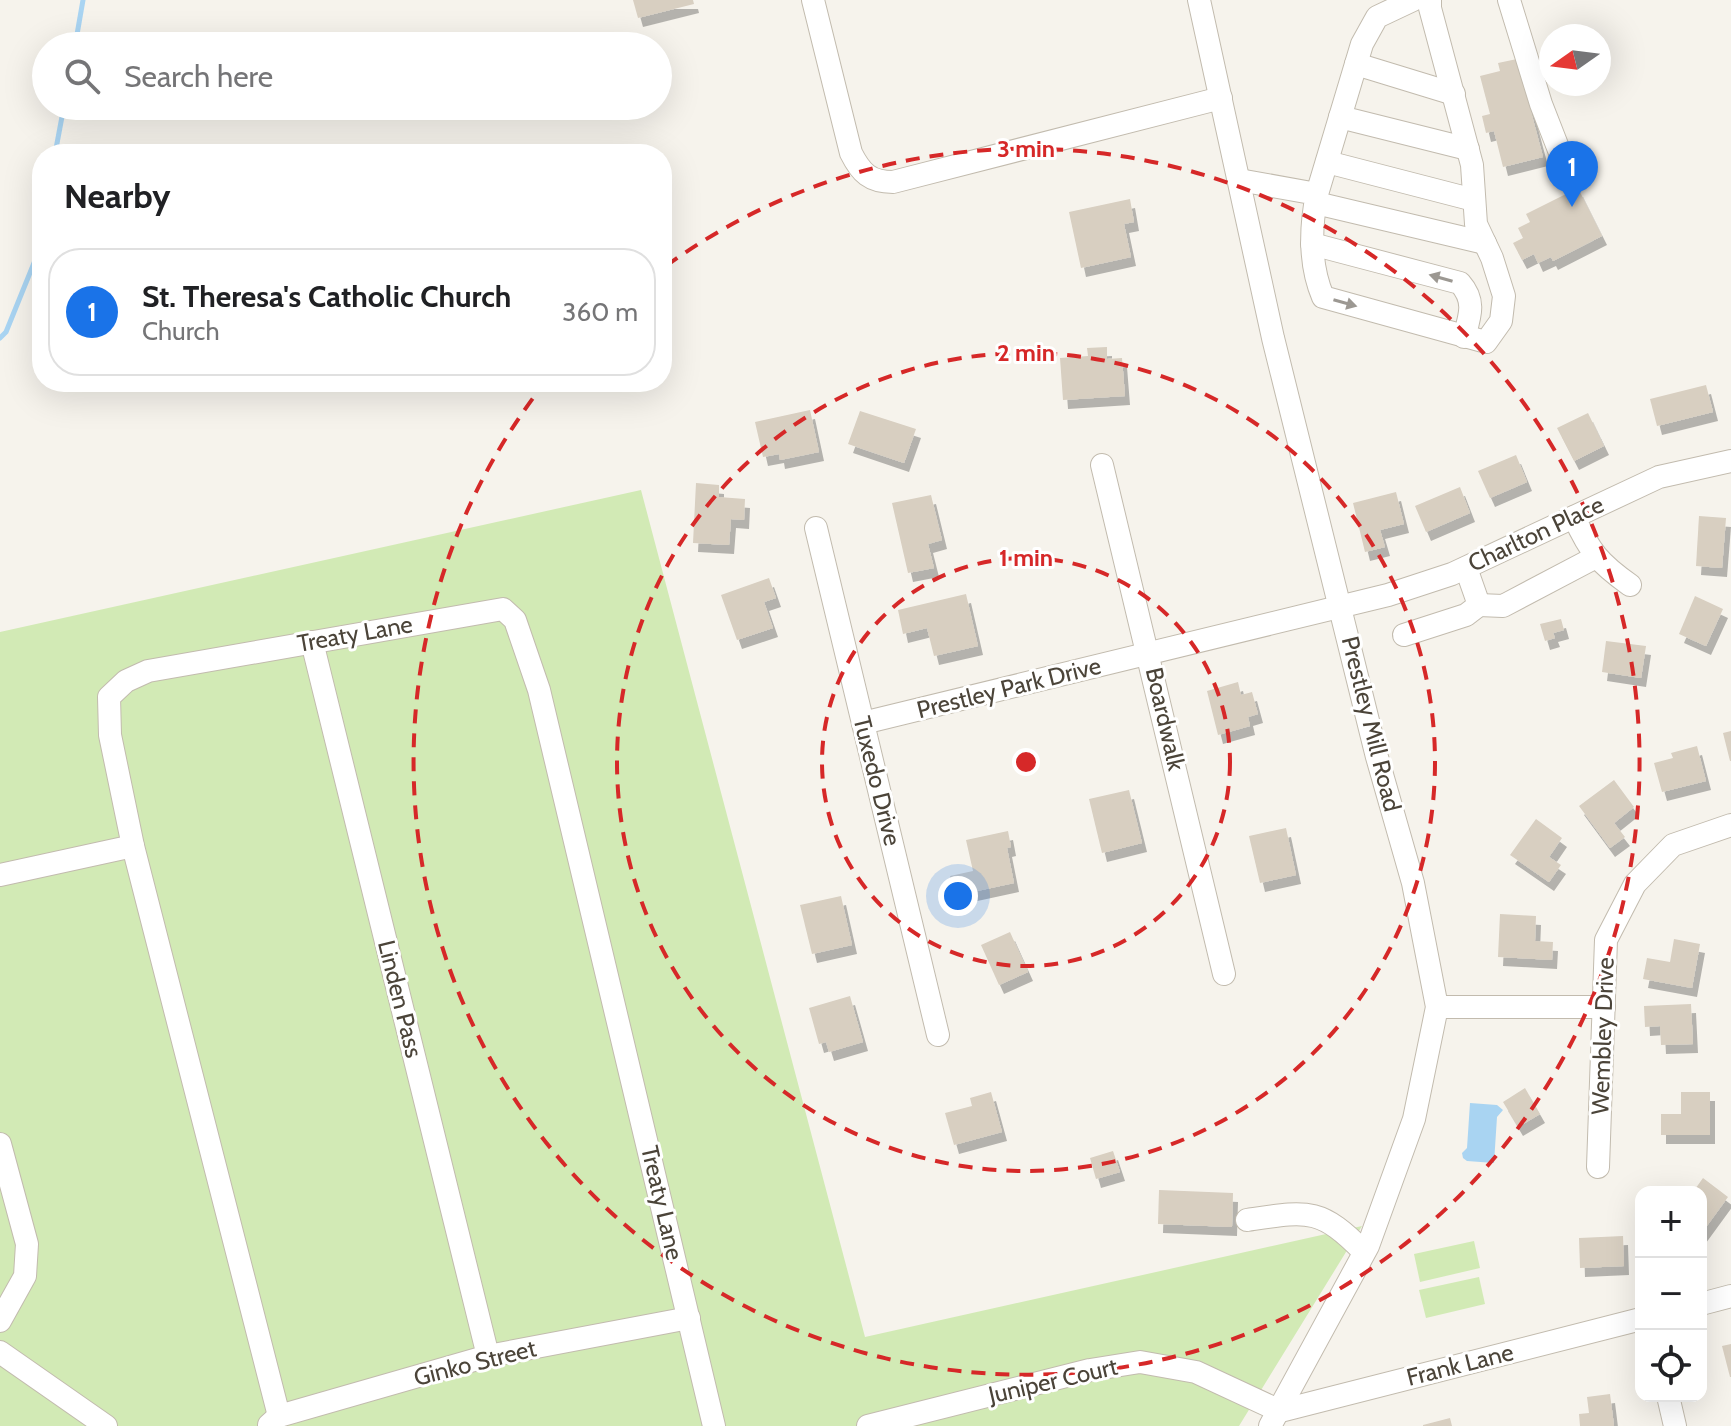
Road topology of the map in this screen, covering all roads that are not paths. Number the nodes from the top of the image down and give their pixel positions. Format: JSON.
{"nodes":[{"id":1,"x":813,"y":0,"type":"edge"},
{"id":2,"x":1199,"y":0,"type":"edge"},
{"id":3,"x":1413,"y":0,"type":"edge"},
{"id":4,"x":1430,"y":0,"type":"edge"},
{"id":5,"x":1509,"y":0,"type":"edge"},
{"id":6,"x":1356,"y":64,"type":"junction"},
{"id":7,"x":1454,"y":94,"type":"junction"},
{"id":8,"x":1221,"y":98,"type":"junction"},
{"id":9,"x":1340,"y":117,"type":"junction"},
{"id":10,"x":1468,"y":149,"type":"junction"},
{"id":11,"x":1327,"y":162,"type":"junction"},
{"id":12,"x":1564,"y":163,"type":"dead end"},
{"id":13,"x":1239,"y":180,"type":"junction"},
{"id":14,"x":1316,"y":198,"type":"junction"},
{"id":15,"x":1474,"y":200,"type":"junction"},
{"id":16,"x":1485,"y":243,"type":"junction"},
{"id":17,"x":1312,"y":244,"type":"junction"},
{"id":18,"x":1464,"y":337,"type":"junction"},
{"id":19,"x":1731,"y":461,"type":"edge"},
{"id":20,"x":1102,"y":465,"type":"dead end"},
{"id":21,"x":1574,"y":517,"type":"junction"},
{"id":22,"x":816,"y":528,"type":"dead end"},
{"id":23,"x":1596,"y":557,"type":"junction"},
{"id":24,"x":1466,"y":568,"type":"junction"},
{"id":25,"x":1630,"y":585,"type":"dead end"},
{"id":26,"x":1479,"y":605,"type":"junction"},
{"id":27,"x":1342,"y":608,"type":"junction"},
{"id":28,"x":1404,"y":635,"type":"dead end"},
{"id":29,"x":312,"y":642,"type":"junction"},
{"id":30,"x":1149,"y":654,"type":"junction"},
{"id":31,"x":863,"y":723,"type":"junction"},
{"id":32,"x":1731,"y":825,"type":"edge"},
{"id":33,"x":133,"y":846,"type":"junction"},
{"id":34,"x":0,"y":875,"type":"edge"},
{"id":35,"x":1224,"y":974,"type":"dead end"},
{"id":36,"x":1437,"y":1007,"type":"junction"},
{"id":37,"x":1604,"y":1007,"type":"junction"},
{"id":38,"x":938,"y":1035,"type":"dead end"},
{"id":39,"x":0,"y":1144,"type":"edge"},
{"id":40,"x":1598,"y":1167,"type":"dead end"},
{"id":41,"x":1247,"y":1220,"type":"dead end"},
{"id":42,"x":1364,"y":1252,"type":"junction"},
{"id":43,"x":1731,"y":1296,"type":"edge"},
{"id":44,"x":1707,"y":1302,"type":"edge"},
{"id":45,"x":689,"y":1318,"type":"junction"},
{"id":46,"x":0,"y":1321,"type":"edge"},
{"id":47,"x":1635,"y":1321,"type":"edge"},
{"id":48,"x":0,"y":1352,"type":"edge"},
{"id":49,"x":488,"y":1356,"type":"junction"},
{"id":50,"x":1669,"y":1402,"type":"edge"},
{"id":51,"x":930,"y":1418,"type":"edge"},
{"id":52,"x":1275,"y":1418,"type":"edge"},
{"id":53,"x":274,"y":1421,"type":"edge"},
{"id":54,"x":106,"y":1426,"type":"edge"},
{"id":55,"x":714,"y":1426,"type":"edge"},
{"id":56,"x":868,"y":1426,"type":"edge"},
{"id":57,"x":1675,"y":1426,"type":"edge"}],
"edges":[{"from":1,"to":8,"type":"street"},
{"from":2,"to":8,"type":"street","name":"Prestley Mill Road"},
{"from":3,"to":6,"type":"street"},
{"from":4,"to":7,"type":"street"},
{"from":5,"to":12,"type":"street"},
{"from":6,"to":7,"type":"street"},
{"from":6,"to":9,"type":"street"},
{"from":7,"to":10,"type":"street"},
{"from":8,"to":13,"type":"street","name":"Prestley Mill Road"},
{"from":9,"to":10,"type":"street"},
{"from":9,"to":11,"type":"street"},
{"from":10,"to":15,"type":"street"},
{"from":11,"to":14,"type":"street"},
{"from":11,"to":15,"type":"street"},
{"from":13,"to":14,"type":"street"},
{"from":13,"to":27,"type":"street","name":"Prestley Mill Road"},
{"from":14,"to":16,"type":"street"},
{"from":14,"to":17,"type":"street"},
{"from":15,"to":16,"type":"street"},
{"from":16,"to":18,"type":"street"},
{"from":17,"to":18,"type":"street","one_way":true},
{"from":18,"to":17,"type":"street","one_way":true},
{"from":19,"to":21,"type":"street","name":"Charlton Place"},
{"from":20,"to":30,"type":"street","name":"Boardwalk"},
{"from":21,"to":23,"type":"street"},
{"from":21,"to":24,"type":"street","name":"Charlton Place"},
{"from":22,"to":31,"type":"street","name":"Tuxedo Drive"},
{"from":23,"to":25,"type":"street"},
{"from":23,"to":26,"type":"street"},
{"from":24,"to":26,"type":"street"},
{"from":24,"to":27,"type":"street","name":"Charlton Place"},
{"from":26,"to":28,"type":"street"},
{"from":27,"to":30,"type":"street","name":"Prestley Park Drive"},
{"from":27,"to":36,"type":"street","name":"Prestley Mill Road"},
{"from":29,"to":33,"type":"street","name":"Treaty Lane"},
{"from":29,"to":45,"type":"street","name":"Treaty Lane"},
{"from":29,"to":49,"type":"street","name":"Linden Pass"},
{"from":30,"to":31,"type":"street","name":"Prestley Park Drive"},
{"from":30,"to":35,"type":"street","name":"Boardwalk"},
{"from":31,"to":38,"type":"street","name":"Tuxedo Drive"},
{"from":32,"to":37,"type":"street","name":"Wembley Drive"},
{"from":33,"to":34,"type":"street"},
{"from":33,"to":53,"type":"street","name":"Treaty Lane"},
{"from":36,"to":37,"type":"street"},
{"from":36,"to":42,"type":"street","name":"Prestley Mill Road"},
{"from":37,"to":40,"type":"street","name":"Wembley Drive"},
{"from":39,"to":46,"type":"street"},
{"from":41,"to":42,"type":"street"},
{"from":42,"to":52,"type":"street","name":"Prestley Mill Road"},
{"from":43,"to":44,"type":"street"},
{"from":45,"to":49,"type":"street","name":"Ginko Street"},
{"from":45,"to":55,"type":"street","name":"Treaty Lane"},
{"from":47,"to":52,"type":"street","name":"Frank Lane"},
{"from":48,"to":54,"type":"street"},
{"from":49,"to":53,"type":"street","name":"Ginko Street"},
{"from":50,"to":57,"type":"street"},
{"from":51,"to":52,"type":"street","name":"Juniper Court"},
{"from":51,"to":56,"type":"street","name":"Juniper Court"}]}
